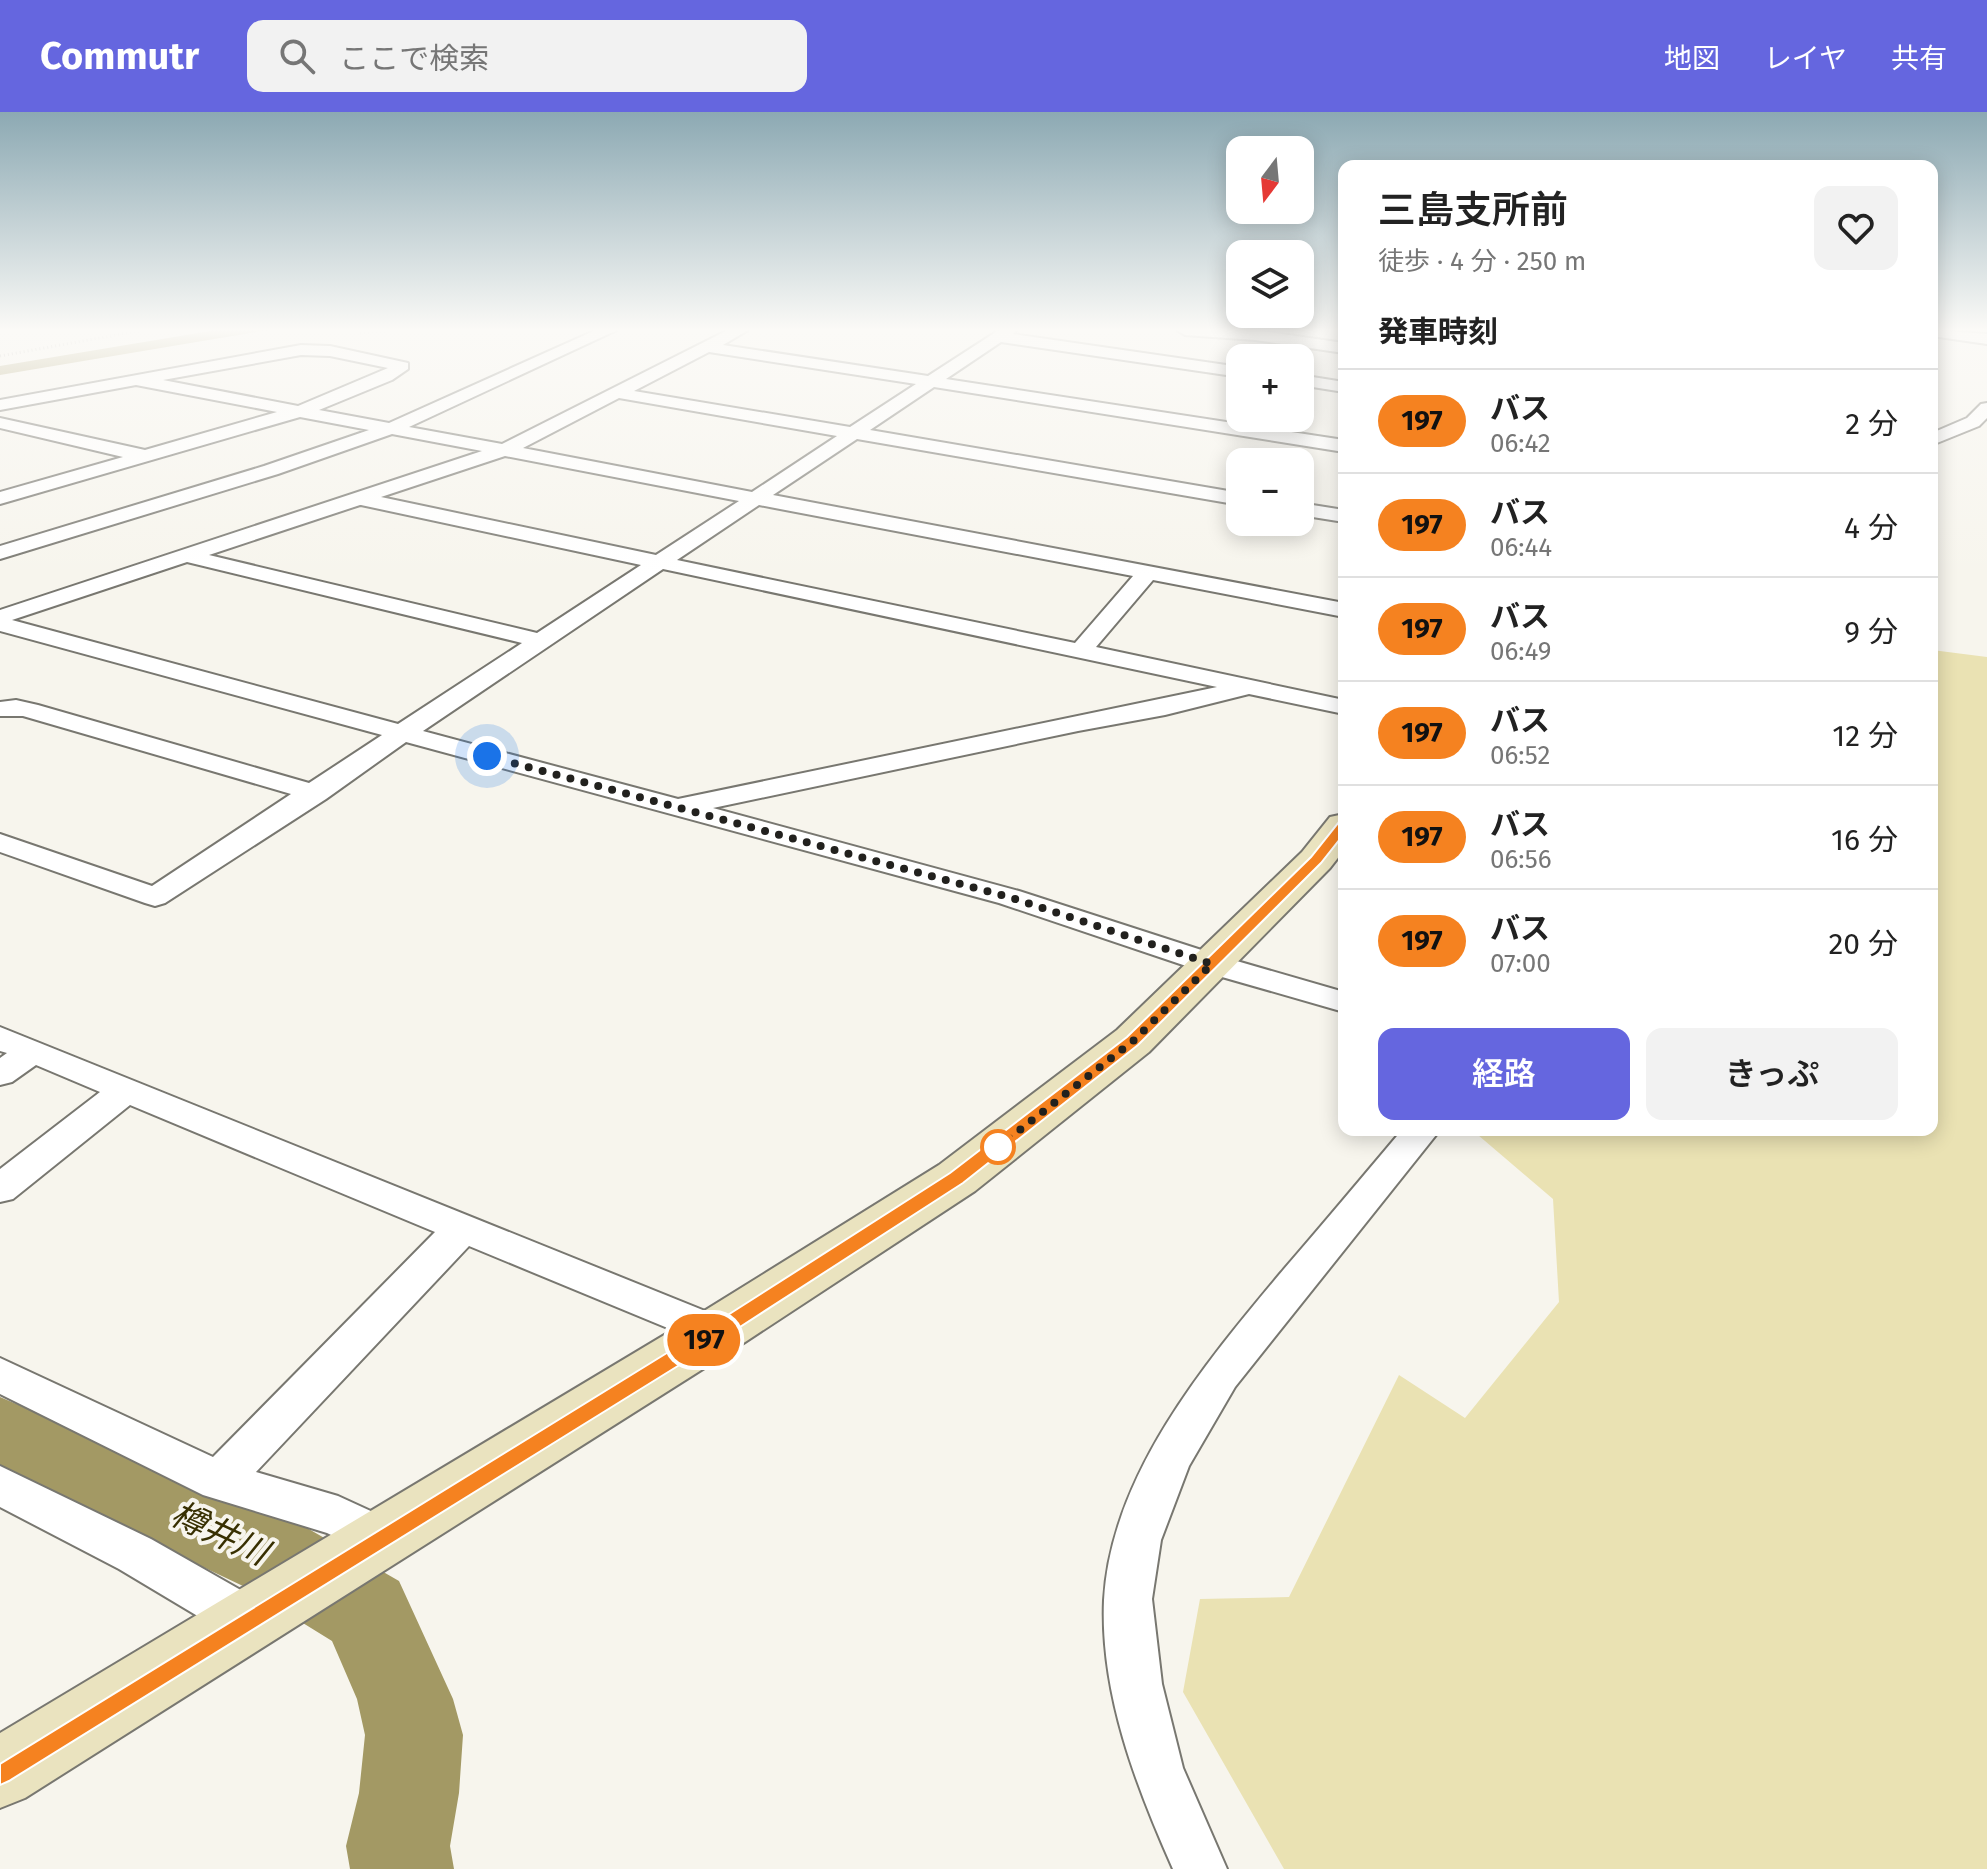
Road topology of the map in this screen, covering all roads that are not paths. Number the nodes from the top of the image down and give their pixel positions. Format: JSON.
{"nodes":[{"id":1,"x":298,"y":412,"type":"edge"},
{"id":2,"x":306,"y":412,"type":"edge"},
{"id":3,"x":427,"y":412,"type":"edge"},
{"id":4,"x":580,"y":412,"type":"edge"},
{"id":5,"x":730,"y":412,"type":"edge"},
{"id":6,"x":884,"y":412,"type":"edge"},
{"id":7,"x":1127,"y":412,"type":"edge"},
{"id":8,"x":1983,"y":412,"type":"edge"},
{"id":9,"x":0,"y":423,"type":"edge"},
{"id":10,"x":392,"y":428,"type":"junction"},
{"id":11,"x":853,"y":433,"type":"junction"},
{"id":12,"x":1938,"y":436,"type":"edge"},
{"id":13,"x":1338,"y":445,"type":"edge"},
{"id":14,"x":505,"y":450,"type":"junction"},
{"id":15,"x":148,"y":457,"type":"junction"},
{"id":16,"x":1226,"y":497,"type":"edge"},
{"id":17,"x":0,"y":498,"type":"edge"},
{"id":18,"x":754,"y":498,"type":"junction"},
{"id":19,"x":361,"y":499,"type":"junction"},
{"id":20,"x":1314,"y":511,"type":"edge"},
{"id":21,"x":1338,"y":513,"type":"edge"},
{"id":22,"x":0,"y":553,"type":"edge"},
{"id":23,"x":187,"y":556,"type":"junction"},
{"id":24,"x":659,"y":562,"type":"junction"},
{"id":25,"x":1149,"y":572,"type":"junction"},
{"id":26,"x":1338,"y":609,"type":"edge"},
{"id":27,"x":0,"y":617,"type":"edge"},
{"id":28,"x":0,"y":624,"type":"edge"},
{"id":29,"x":538,"y":640,"type":"junction"},
{"id":30,"x":1081,"y":650,"type":"junction"},
{"id":31,"x":1252,"y":687,"type":"junction"},
{"id":32,"x":1338,"y":706,"type":"edge"},
{"id":33,"x":0,"y":709,"type":"edge"},
{"id":34,"x":402,"y":733,"type":"junction"},
{"id":35,"x":316,"y":793,"type":"junction"},
{"id":36,"x":677,"y":807,"type":"junction"},
{"id":37,"x":1338,"y":832,"type":"edge"},
{"id":38,"x":0,"y":842,"type":"edge"},
{"id":39,"x":1212,"y":964,"type":"junction"},
{"id":40,"x":1338,"y":1000,"type":"edge"},
{"id":41,"x":16,"y":1045,"type":"edge"},
{"id":42,"x":0,"y":1074,"type":"edge"},
{"id":43,"x":125,"y":1091,"type":"junction"},
{"id":44,"x":1417,"y":1136,"type":"edge"},
{"id":45,"x":0,"y":1189,"type":"edge"},
{"id":46,"x":461,"y":1230,"type":"junction"},
{"id":47,"x":716,"y":1332,"type":"junction"},
{"id":48,"x":0,"y":1375,"type":"edge"},
{"id":49,"x":219,"y":1481,"type":"junction"},
{"id":50,"x":0,"y":1485,"type":"edge"},
{"id":51,"x":383,"y":1539,"type":"junction"},
{"id":52,"x":248,"y":1620,"type":"junction"},
{"id":53,"x":0,"y":1773,"type":"edge"},
{"id":54,"x":1200,"y":1869,"type":"edge"}],
"edges":[{"from":1,"to":15,"type":"street"},
{"from":2,"to":10,"type":"street"},
{"from":3,"to":10,"type":"street"},
{"from":4,"to":14,"type":"street"},
{"from":5,"to":11,"type":"street"},
{"from":6,"to":11,"type":"street"},
{"from":7,"to":13,"type":"street"},
{"from":8,"to":12,"type":"street"},
{"from":9,"to":15,"type":"street"},
{"from":10,"to":14,"type":"street"},
{"from":10,"to":22,"type":"street"},
{"from":11,"to":16,"type":"street"},
{"from":11,"to":18,"type":"street"},
{"from":14,"to":18,"type":"street"},
{"from":14,"to":19,"type":"street"},
{"from":15,"to":17,"type":"street"},
{"from":18,"to":24,"type":"street"},
{"from":18,"to":25,"type":"street"},
{"from":19,"to":23,"type":"street"},
{"from":19,"to":24,"type":"street"},
{"from":20,"to":21,"type":"street"},
{"from":23,"to":27,"type":"street"},
{"from":23,"to":29,"type":"street"},
{"from":24,"to":29,"type":"street"},
{"from":24,"to":30,"type":"street"},
{"from":25,"to":26,"type":"street"},
{"from":25,"to":30,"type":"street"},
{"from":28,"to":34,"type":"street"},
{"from":29,"to":34,"type":"street"},
{"from":30,"to":31,"type":"street"},
{"from":31,"to":32,"type":"street"},
{"from":31,"to":36,"type":"street"},
{"from":33,"to":35,"type":"street"},
{"from":34,"to":35,"type":"street"},
{"from":34,"to":36,"type":"street"},
{"from":35,"to":38,"type":"street"},
{"from":36,"to":39,"type":"street"},
{"from":37,"to":39,"type":"main road"},
{"from":39,"to":40,"type":"street"},
{"from":39,"to":47,"type":"main road"},
{"from":41,"to":42,"type":"street"},
{"from":41,"to":43,"type":"street"},
{"from":43,"to":45,"type":"street"},
{"from":43,"to":46,"type":"street"},
{"from":44,"to":54,"type":"street"},
{"from":46,"to":47,"type":"street"},
{"from":46,"to":49,"type":"street"},
{"from":47,"to":51,"type":"main road"},
{"from":48,"to":49,"type":"street"},
{"from":49,"to":51,"type":"street"},
{"from":50,"to":52,"type":"street"},
{"from":51,"to":52,"type":"main road"},
{"from":52,"to":53,"type":"main road"}]}
